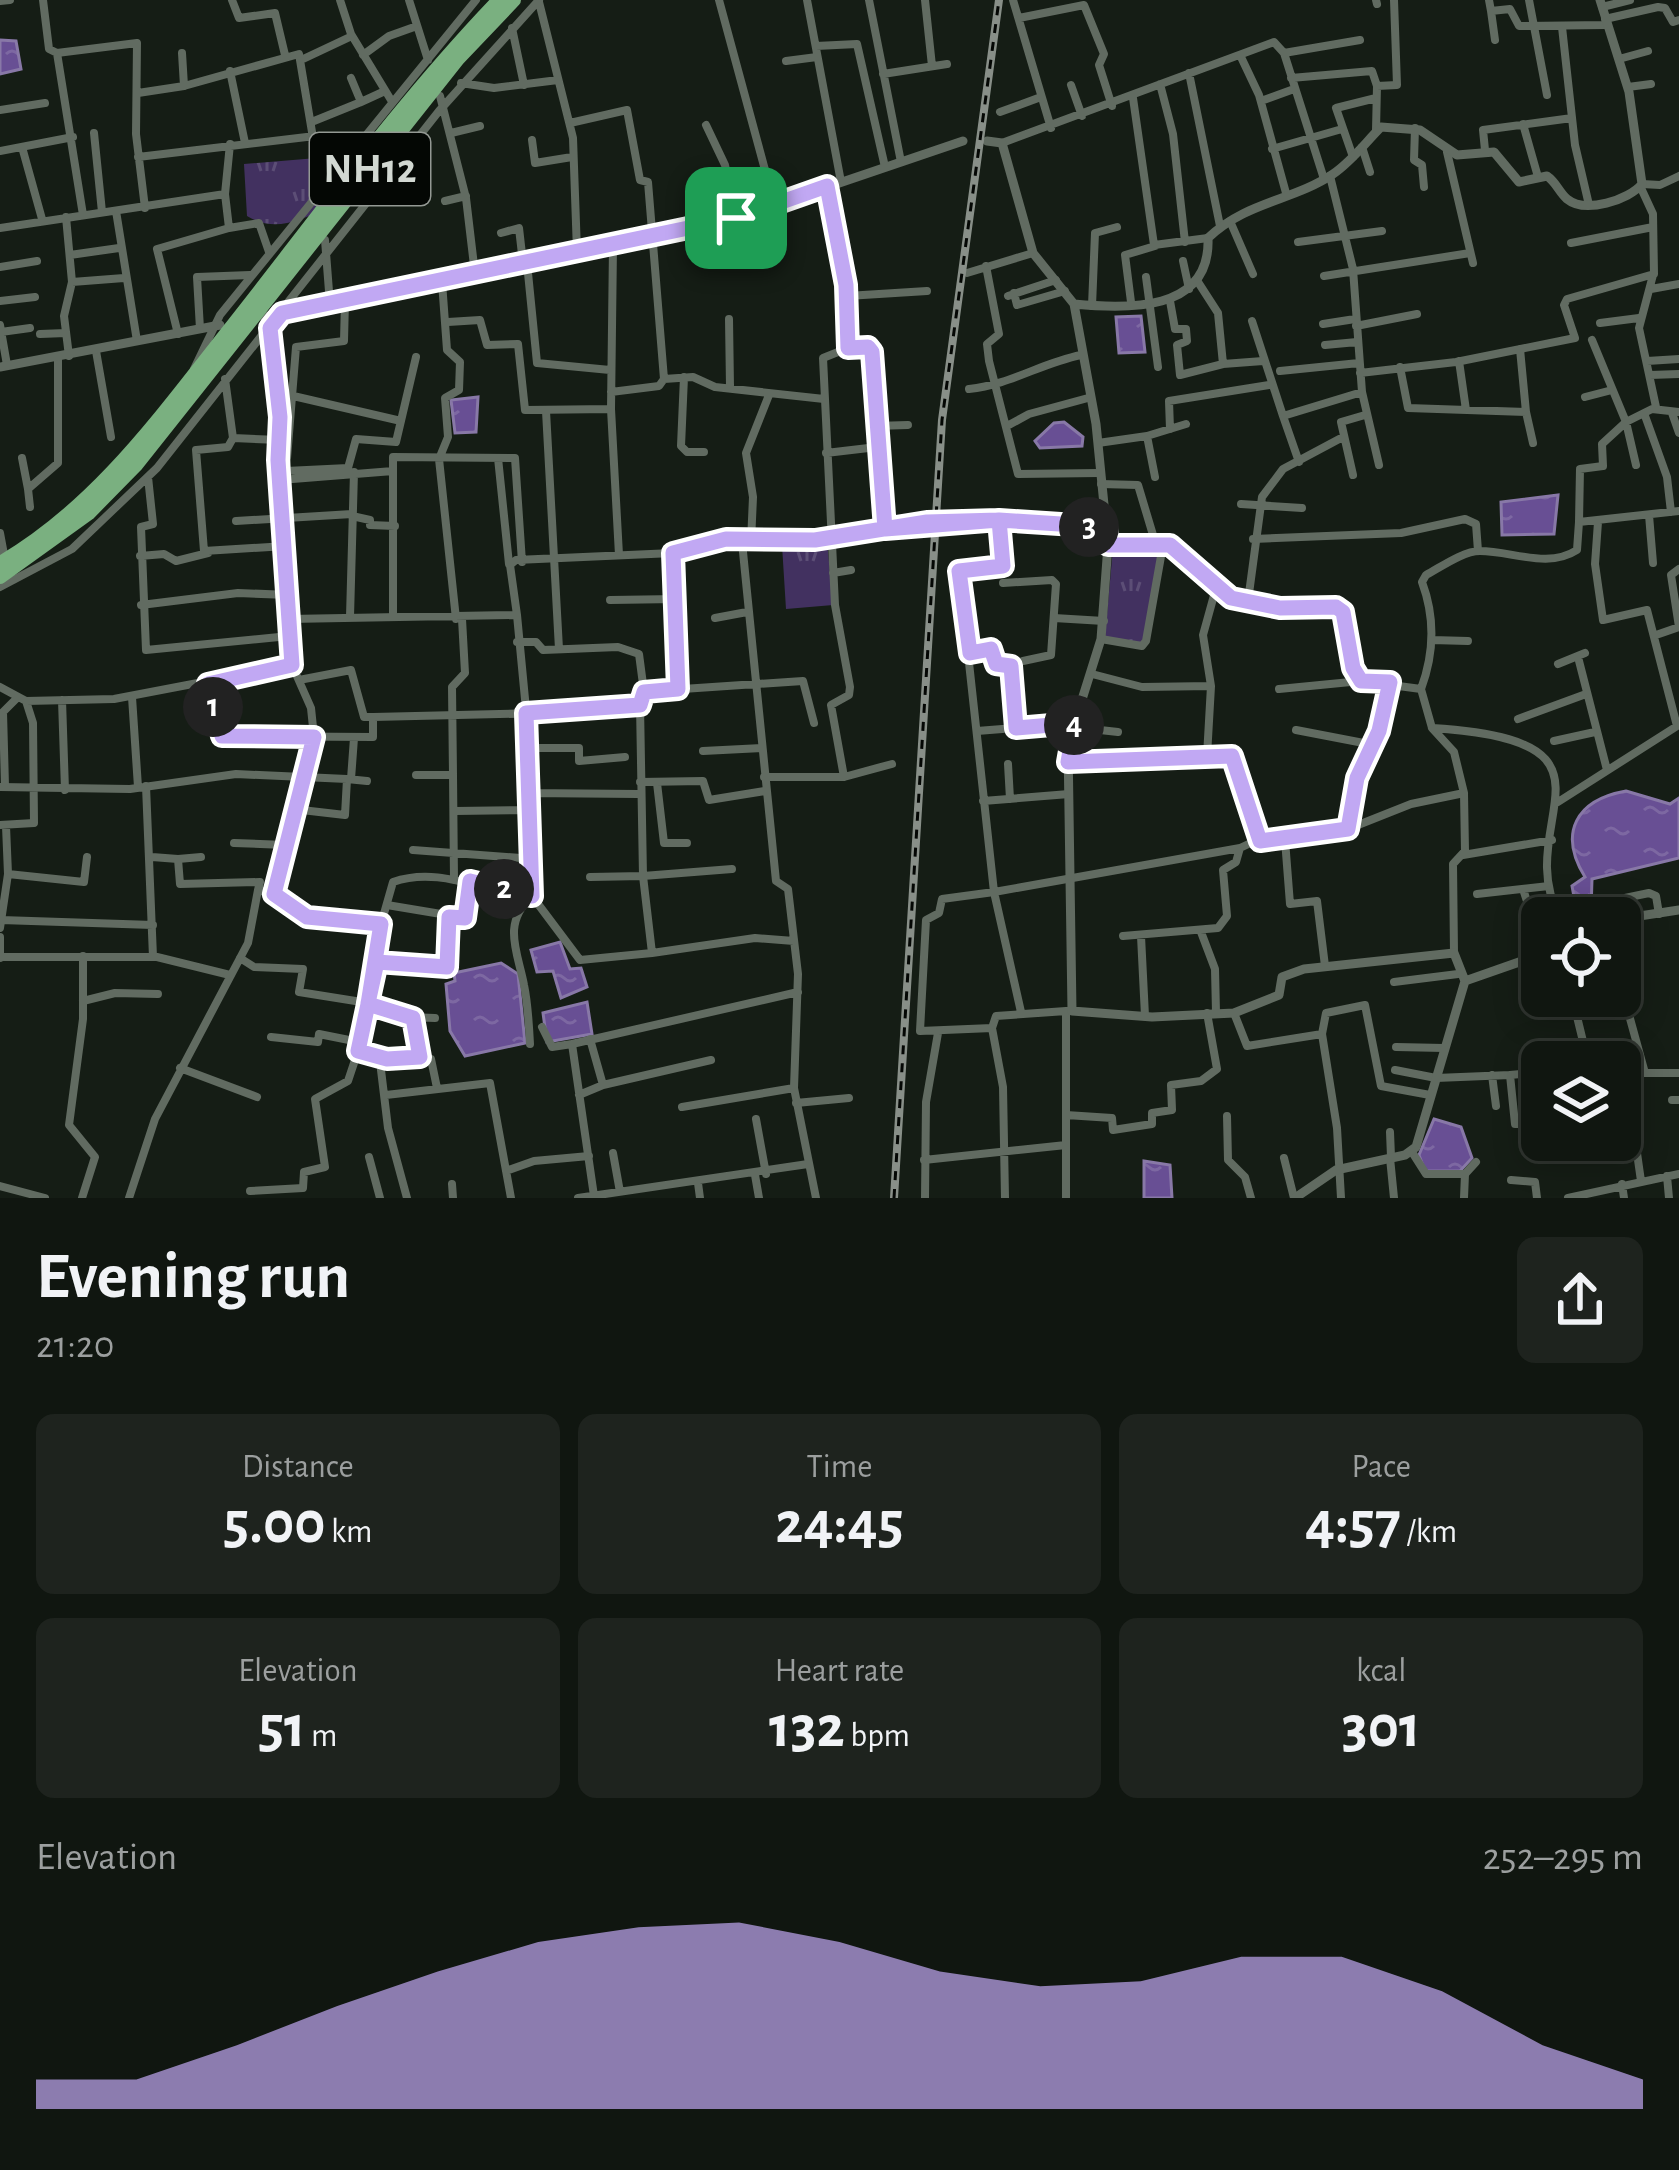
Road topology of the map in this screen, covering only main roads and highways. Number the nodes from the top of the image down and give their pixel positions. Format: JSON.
{"nodes":[{"id":1,"x":499,"y":0,"type":"edge"},
{"id":2,"x":514,"y":0,"type":"edge"},
{"id":3,"x":3,"y":562,"type":"edge"},
{"id":4,"x":0,"y":578,"type":"edge"}],
"edges":[{"from":1,"to":3,"type":"highway","number":"NH12"},
{"from":2,"to":4,"type":"highway","number":"NH12"}]}
